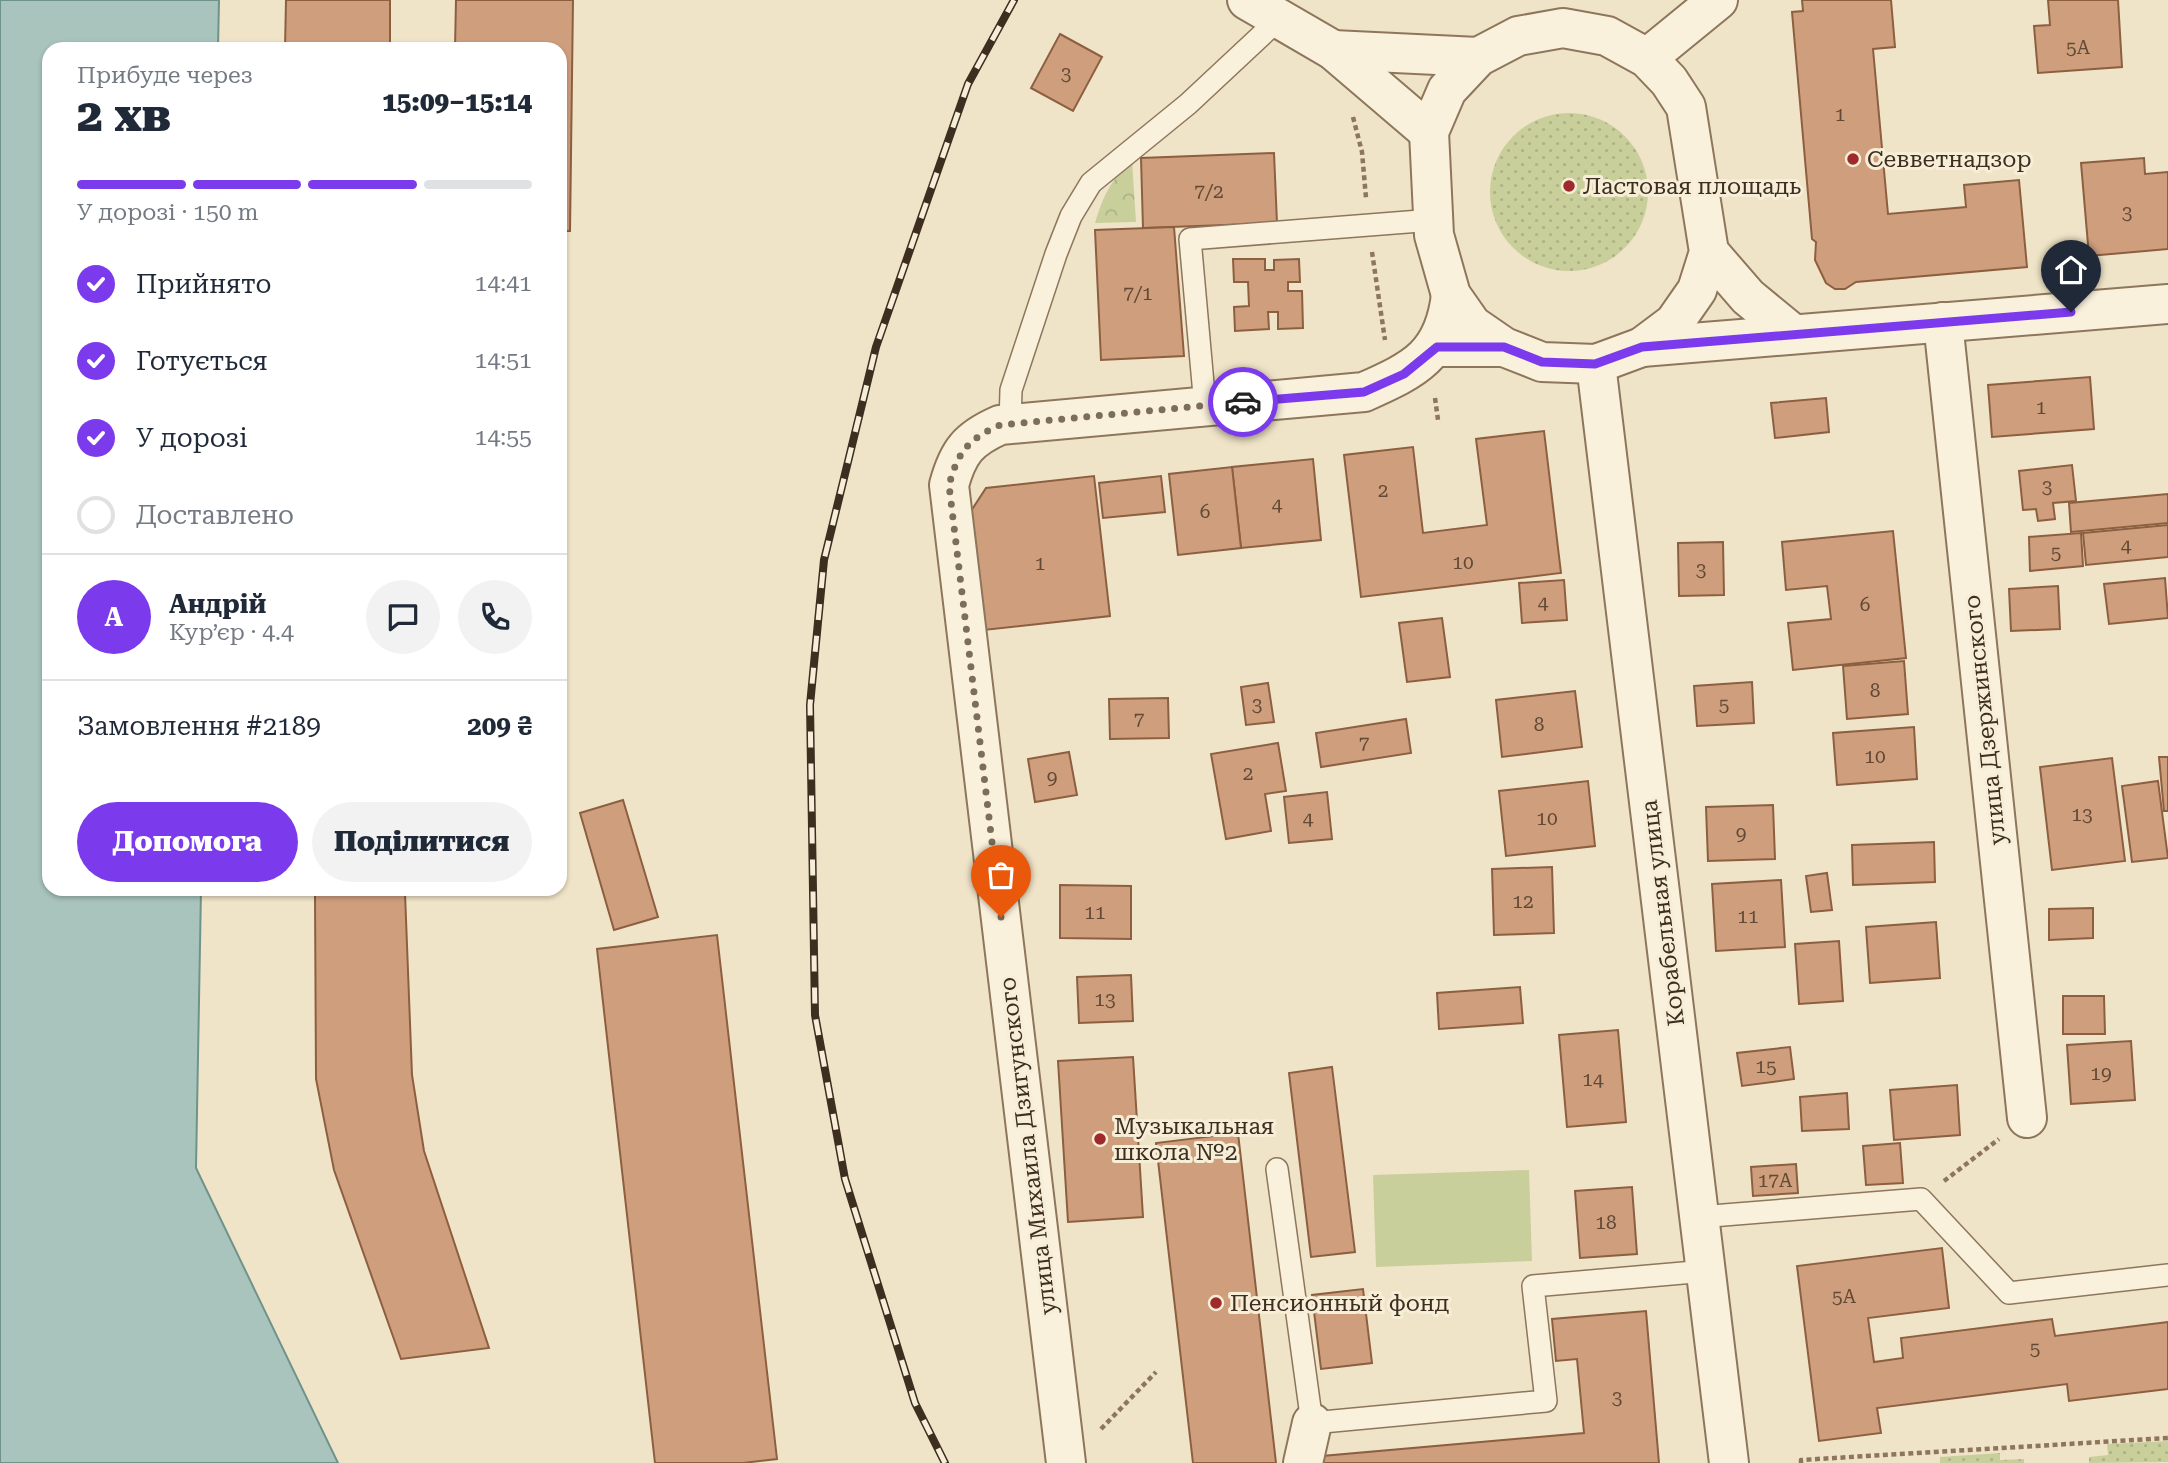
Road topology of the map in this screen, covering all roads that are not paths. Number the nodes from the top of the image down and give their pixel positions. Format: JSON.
{"nodes":[{"id":1,"x":1247,"y":0,"type":"edge"},
{"id":2,"x":1718,"y":0,"type":"edge"},
{"id":3,"x":1279,"y":19,"type":"junction"},
{"id":4,"x":1333,"y":50,"type":"junction"},
{"id":5,"x":1478,"y":57,"type":"junction"},
{"id":6,"x":1647,"y":58,"type":"junction"},
{"id":7,"x":1429,"y":132,"type":"junction"},
{"id":8,"x":1433,"y":220,"type":"junction"},
{"id":9,"x":1709,"y":252,"type":"junction"},
{"id":10,"x":1445,"y":278,"type":"junction"},
{"id":11,"x":2168,"y":304,"type":"edge"},
{"id":12,"x":1943,"y":322,"type":"junction"},
{"id":13,"x":1793,"y":334,"type":"junction"},
{"id":14,"x":1437,"y":347,"type":"junction"},
{"id":15,"x":1504,"y":347,"type":"junction"},
{"id":16,"x":1642,"y":347,"type":"junction"},
{"id":17,"x":1595,"y":364,"type":"junction"},
{"id":18,"x":1205,"y":406,"type":"junction"},
{"id":19,"x":1010,"y":424,"type":"junction"},
{"id":20,"x":2027,"y":1118,"type":"road end"},
{"id":21,"x":1277,"y":1169,"type":"dead end"},
{"id":22,"x":1699,"y":1217,"type":"junction"},
{"id":23,"x":1706,"y":1271,"type":"junction"},
{"id":24,"x":2168,"y":1275,"type":"edge"},
{"id":25,"x":1312,"y":1423,"type":"junction"},
{"id":26,"x":1066,"y":1463,"type":"edge"},
{"id":27,"x":1303,"y":1463,"type":"edge"},
{"id":28,"x":1729,"y":1463,"type":"edge"}],
"edges":[{"from":1,"to":3,"type":"street"},
{"from":2,"to":6,"type":"street"},
{"from":3,"to":4,"type":"street"},
{"from":3,"to":19,"type":"lane"},
{"from":4,"to":5,"type":"street"},
{"from":4,"to":7,"type":"street"},
{"from":5,"to":6,"type":"street"},
{"from":5,"to":7,"type":"street"},
{"from":6,"to":9,"type":"street"},
{"from":7,"to":8,"type":"street"},
{"from":8,"to":10,"type":"street"},
{"from":8,"to":18,"type":"lane"},
{"from":9,"to":13,"type":"street"},
{"from":9,"to":16,"type":"street"},
{"from":10,"to":14,"type":"street"},
{"from":10,"to":15,"type":"street"},
{"from":11,"to":12,"type":"street"},
{"from":12,"to":13,"type":"street"},
{"from":12,"to":20,"type":"street","name":"улица Дзержинского"},
{"from":13,"to":16,"type":"street"},
{"from":14,"to":15,"type":"street"},
{"from":14,"to":18,"type":"street","name":"улица Михаила Дзигунского"},
{"from":15,"to":17,"type":"street"},
{"from":16,"to":17,"type":"street"},
{"from":17,"to":22,"type":"street","name":"Корабельная улица"},
{"from":18,"to":19,"type":"street","name":"улица Михаила Дзигунского"},
{"from":19,"to":26,"type":"street","name":"улица Михаила Дзигунского"},
{"from":21,"to":25,"type":"lane"},
{"from":22,"to":23,"type":"street","name":"Корабельная улица"},
{"from":22,"to":24,"type":"lane"},
{"from":23,"to":25,"type":"lane"},
{"from":23,"to":28,"type":"street","name":"Корабельная улица"},
{"from":25,"to":27,"type":"street"}]}
